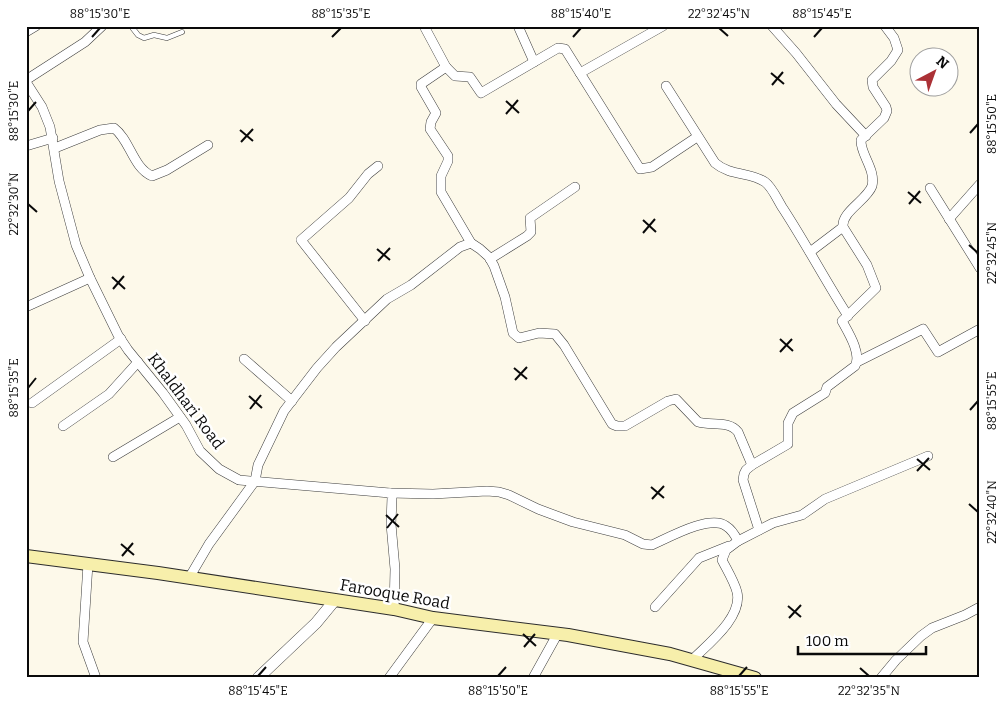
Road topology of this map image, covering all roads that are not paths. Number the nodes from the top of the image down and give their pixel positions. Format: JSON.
{"nodes":[{"id":1,"x":36,"y":26,"type":"edge"},
{"id":2,"x":102,"y":26,"type":"edge"},
{"id":3,"x":131,"y":26,"type":"edge"},
{"id":4,"x":424,"y":26,"type":"edge"},
{"id":5,"x":518,"y":26,"type":"edge"},
{"id":6,"x":663,"y":26,"type":"edge"},
{"id":7,"x":772,"y":26,"type":"edge"},
{"id":8,"x":885,"y":26,"type":"edge"},
{"id":9,"x":92,"y":30,"type":"edge"},
{"id":10,"x":26,"y":32,"type":"edge"},
{"id":11,"x":182,"y":32,"type":"dead end"},
{"id":12,"x":534,"y":62,"type":"junction"},
{"id":13,"x":446,"y":67,"type":"junction"},
{"id":14,"x":580,"y":73,"type":"junction"},
{"id":15,"x":26,"y":81,"type":"edge"},
{"id":16,"x":666,"y":86,"type":"dead end"},
{"id":17,"x":866,"y":136,"type":"junction"},
{"id":18,"x":697,"y":137,"type":"junction"},
{"id":19,"x":54,"y":143,"type":"junction"},
{"id":20,"x":208,"y":145,"type":"dead end"},
{"id":21,"x":26,"y":146,"type":"edge"},
{"id":22,"x":378,"y":166,"type":"dead end"},
{"id":23,"x":980,"y":184,"type":"edge"},
{"id":24,"x":575,"y":187,"type":"dead end"},
{"id":25,"x":930,"y":188,"type":"dead end"},
{"id":26,"x":949,"y":219,"type":"junction"},
{"id":27,"x":842,"y":227,"type":"junction"},
{"id":28,"x":470,"y":243,"type":"junction"},
{"id":29,"x":810,"y":252,"type":"junction"},
{"id":30,"x":490,"y":259,"type":"junction"},
{"id":31,"x":980,"y":268,"type":"edge"},
{"id":32,"x":90,"y":278,"type":"junction"},
{"id":33,"x":26,"y":307,"type":"edge"},
{"id":34,"x":848,"y":316,"type":"junction"},
{"id":35,"x":365,"y":321,"type":"junction"},
{"id":36,"x":980,"y":329,"type":"edge"},
{"id":37,"x":121,"y":339,"type":"junction"},
{"id":38,"x":244,"y":359,"type":"dead end"},
{"id":39,"x":138,"y":362,"type":"junction"},
{"id":40,"x":857,"y":362,"type":"junction"},
{"id":41,"x":292,"y":401,"type":"junction"},
{"id":42,"x":32,"y":402,"type":"dead end"},
{"id":43,"x":180,"y":417,"type":"junction"},
{"id":44,"x":63,"y":426,"type":"dead end"},
{"id":45,"x":928,"y":456,"type":"dead end"},
{"id":46,"x":113,"y":457,"type":"dead end"},
{"id":47,"x":752,"y":465,"type":"junction"},
{"id":48,"x":255,"y":481,"type":"junction"},
{"id":49,"x":390,"y":493,"type":"junction"},
{"id":50,"x":759,"y":530,"type":"junction"},
{"id":51,"x":738,"y":541,"type":"junction"},
{"id":52,"x":730,"y":546,"type":"junction"},
{"id":53,"x":26,"y":556,"type":"edge"},
{"id":54,"x":88,"y":564,"type":"junction"},
{"id":55,"x":189,"y":578,"type":"junction"},
{"id":56,"x":335,"y":600,"type":"junction"},
{"id":57,"x":655,"y":607,"type":"dead end"},
{"id":58,"x":980,"y":607,"type":"edge"},
{"id":59,"x":394,"y":609,"type":"junction"},
{"id":60,"x":433,"y":618,"type":"junction"},
{"id":61,"x":558,"y":633,"type":"junction"},
{"id":62,"x":692,"y":660,"type":"junction"},
{"id":63,"x":738,"y":676,"type":"edge"},
{"id":64,"x":96,"y":678,"type":"edge"},
{"id":65,"x":258,"y":678,"type":"edge"},
{"id":66,"x":388,"y":678,"type":"edge"},
{"id":67,"x":533,"y":678,"type":"edge"},
{"id":68,"x":755,"y":678,"type":"edge"},
{"id":69,"x":881,"y":678,"type":"edge"}],
"edges":[{"from":1,"to":10,"type":"street"},
{"from":2,"to":9,"type":"street"},
{"from":3,"to":11,"type":"lane"},
{"from":4,"to":13,"type":"street"},
{"from":5,"to":12,"type":"street"},
{"from":6,"to":14,"type":"street"},
{"from":7,"to":17,"type":"street"},
{"from":8,"to":17,"type":"street"},
{"from":9,"to":15,"type":"street"},
{"from":12,"to":13,"type":"street"},
{"from":12,"to":14,"type":"street"},
{"from":13,"to":28,"type":"street"},
{"from":14,"to":18,"type":"street"},
{"from":15,"to":19,"type":"street","name":"Khaldhari Road"},
{"from":16,"to":18,"type":"street"},
{"from":17,"to":27,"type":"street"},
{"from":18,"to":29,"type":"street"},
{"from":19,"to":20,"type":"street"},
{"from":19,"to":21,"type":"street"},
{"from":19,"to":32,"type":"street","name":"Khaldhari Road"},
{"from":22,"to":35,"type":"street"},
{"from":23,"to":26,"type":"street"},
{"from":24,"to":30,"type":"street"},
{"from":25,"to":26,"type":"street"},
{"from":26,"to":31,"type":"street"},
{"from":27,"to":29,"type":"street"},
{"from":27,"to":34,"type":"street"},
{"from":28,"to":30,"type":"street"},
{"from":28,"to":35,"type":"street"},
{"from":29,"to":34,"type":"street"},
{"from":30,"to":47,"type":"street"},
{"from":32,"to":33,"type":"street"},
{"from":32,"to":37,"type":"street","name":"Khaldhari Road"},
{"from":34,"to":40,"type":"street"},
{"from":35,"to":41,"type":"street"},
{"from":36,"to":40,"type":"street"},
{"from":37,"to":39,"type":"street","name":"Khaldhari Road"},
{"from":37,"to":42,"type":"street"},
{"from":38,"to":41,"type":"street"},
{"from":39,"to":43,"type":"street","name":"Khaldhari Road"},
{"from":39,"to":44,"type":"street"},
{"from":40,"to":47,"type":"street"},
{"from":41,"to":48,"type":"street"},
{"from":43,"to":46,"type":"street"},
{"from":43,"to":48,"type":"street","name":"Khaldhari Road"},
{"from":45,"to":50,"type":"street"},
{"from":47,"to":50,"type":"street"},
{"from":48,"to":49,"type":"street","name":"Khaldhari Road"},
{"from":48,"to":55,"type":"street"},
{"from":49,"to":51,"type":"street","name":"Khaldhari Road"},
{"from":49,"to":59,"type":"street"},
{"from":50,"to":51,"type":"street"},
{"from":51,"to":52,"type":"street"},
{"from":52,"to":57,"type":"street"},
{"from":52,"to":62,"type":"street"},
{"from":53,"to":54,"type":"main road","name":"Farooque Road"},
{"from":54,"to":55,"type":"main road","name":"Farooque Road"},
{"from":54,"to":64,"type":"street"},
{"from":55,"to":56,"type":"main road","name":"Farooque Road"},
{"from":56,"to":59,"type":"main road","name":"Farooque Road"},
{"from":56,"to":65,"type":"street"},
{"from":58,"to":69,"type":"street"},
{"from":59,"to":60,"type":"main road","name":"Farooque Road"},
{"from":60,"to":61,"type":"main road","name":"Farooque Road"},
{"from":60,"to":66,"type":"street"},
{"from":61,"to":62,"type":"main road","name":"Farooque Road"},
{"from":61,"to":67,"type":"street"},
{"from":62,"to":63,"type":"main road","name":"Farooque Road"},
{"from":63,"to":68,"type":"main road","name":"Farooque Road"}]}
